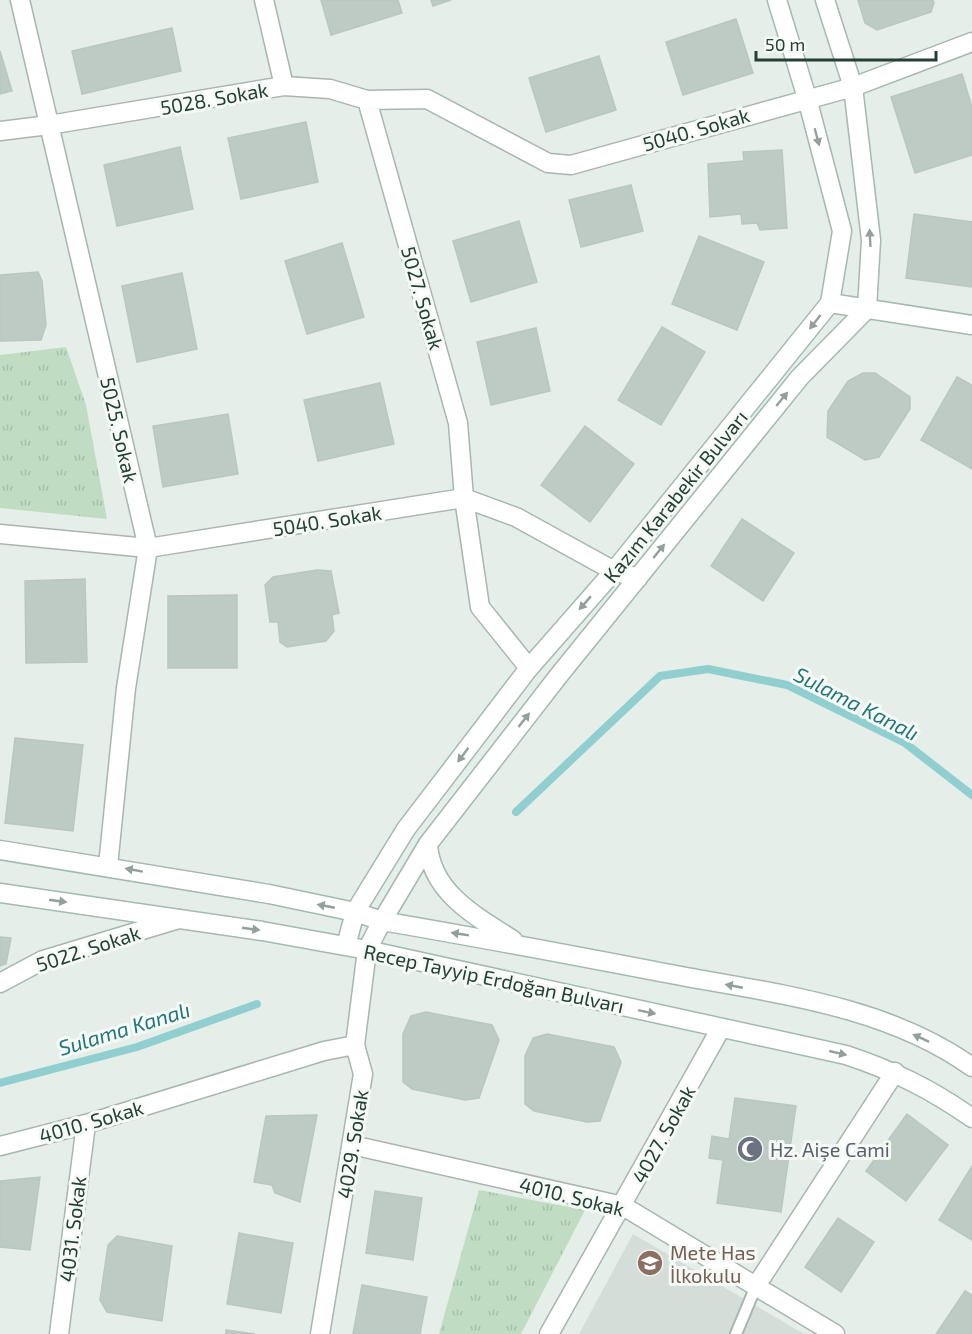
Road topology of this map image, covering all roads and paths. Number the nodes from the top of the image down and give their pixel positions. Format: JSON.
{"nodes":[{"id":1,"x":20,"y":0,"type":"edge"},
{"id":2,"x":264,"y":0,"type":"edge"},
{"id":3,"x":777,"y":0,"type":"edge"},
{"id":4,"x":825,"y":0,"type":"edge"},
{"id":5,"x":972,"y":42,"type":"edge"},
{"id":6,"x":284,"y":86,"type":"junction"},
{"id":7,"x":853,"y":87,"type":"junction"},
{"id":8,"x":807,"y":98,"type":"junction"},
{"id":9,"x":428,"y":99,"type":"joint"},
{"id":10,"x":367,"y":100,"type":"junction"},
{"id":11,"x":49,"y":125,"type":"junction"},
{"id":12,"x":0,"y":131,"type":"edge"},
{"id":13,"x":830,"y":303,"type":"junction"},
{"id":14,"x":867,"y":309,"type":"junction"},
{"id":15,"x":972,"y":325,"type":"edge"},
{"id":16,"x":464,"y":498,"type":"junction"},
{"id":17,"x":0,"y":534,"type":"edge"},
{"id":18,"x":148,"y":548,"type":"junction"},
{"id":19,"x":614,"y":571,"type":"junction"},
{"id":20,"x":638,"y":578,"type":"junction"},
{"id":21,"x":529,"y":668,"type":"junction"},
{"id":22,"x":428,"y":844,"type":"junction"},
{"id":23,"x":0,"y":850,"type":"edge"},
{"id":24,"x":108,"y":866,"type":"junction"},
{"id":25,"x":0,"y":893,"type":"edge"},
{"id":26,"x":355,"y":912,"type":"junction"},
{"id":27,"x":179,"y":919,"type":"junction"},
{"id":28,"x":382,"y":921,"type":"junction"},
{"id":29,"x":346,"y":946,"type":"junction"},
{"id":30,"x":522,"y":946,"type":"junction"},
{"id":31,"x":367,"y":950,"type":"junction"},
{"id":32,"x":0,"y":982,"type":"edge"},
{"id":33,"x":721,"y":1028,"type":"junction"},
{"id":34,"x":355,"y":1046,"type":"junction"},
{"id":35,"x":972,"y":1067,"type":"edge"},
{"id":36,"x":895,"y":1072,"type":"junction"},
{"id":37,"x":972,"y":1118,"type":"edge"},
{"id":38,"x":86,"y":1124,"type":"junction"},
{"id":39,"x":352,"y":1145,"type":"junction"},
{"id":40,"x":0,"y":1146,"type":"edge"},
{"id":41,"x":624,"y":1206,"type":"junction"},
{"id":42,"x":756,"y":1286,"type":"junction"},
{"id":43,"x":59,"y":1334,"type":"edge"},
{"id":44,"x":320,"y":1334,"type":"edge"},
{"id":45,"x":549,"y":1334,"type":"edge"},
{"id":46,"x":736,"y":1334,"type":"edge"},
{"id":47,"x":835,"y":1334,"type":"edge"}],
"edges":[{"from":1,"to":11,"type":"street","name":"5025. Sokak"},
{"from":2,"to":6,"type":"street"},
{"from":3,"to":8,"type":"street","name":"Kazım Karabekir Bulvarı"},
{"from":4,"to":7,"type":"street"},
{"from":5,"to":7,"type":"street","name":"5040. Sokak"},
{"from":6,"to":10,"type":"street","name":"5028. Sokak"},
{"from":6,"to":11,"type":"street","name":"5028. Sokak"},
{"from":7,"to":8,"type":"street","name":"5040. Sokak"},
{"from":14,"to":7,"type":"street","one_way":true},
{"from":8,"to":9,"type":"street","name":"5040. Sokak"},
{"from":8,"to":13,"type":"street","name":"Kazım Karabekir Bulvarı","one_way":true},
{"from":9,"to":10,"type":"street","name":"5028. Sokak"},
{"from":10,"to":16,"type":"street","name":"5027. Sokak"},
{"from":11,"to":12,"type":"street","name":"5028. Sokak"},
{"from":11,"to":18,"type":"street","name":"5025. Sokak"},
{"from":13,"to":14,"type":"street"},
{"from":13,"to":19,"type":"street","name":"Kazım Karabekir Bulvarı","one_way":true},
{"from":14,"to":15,"type":"street"},
{"from":20,"to":14,"type":"street","name":"Kazım Karabekir Bulvarı","one_way":true},
{"from":16,"to":18,"type":"street","name":"5040. Sokak"},
{"from":16,"to":19,"type":"street","name":"5040. Sokak"},
{"from":16,"to":21,"type":"street","name":"5027. Sokak"},
{"from":17,"to":18,"type":"street","name":"5040. Sokak"},
{"from":18,"to":24,"type":"street","name":"5025. Sokak"},
{"from":19,"to":20,"type":"street","name":"5040. Sokak"},
{"from":19,"to":21,"type":"street","name":"Kazım Karabekir Bulvarı","one_way":true},
{"from":22,"to":20,"type":"street","name":"Kazım Karabekir Bulvarı","one_way":true},
{"from":21,"to":26,"type":"street","name":"Kazım Karabekir Bulvarı","one_way":true},
{"from":22,"to":28,"type":"street","name":"Kazım Karabekir Bulvarı"},
{"from":22,"to":30,"type":"street"},
{"from":23,"to":24,"type":"street","name":"Recep Tayyip Erdoğan Bulvarı"},
{"from":26,"to":24,"type":"street","name":"Recep Tayyip Erdoğan Bulvarı","one_way":true},
{"from":25,"to":27,"type":"street","name":"Recep Tayyip Erdoğan Bulvarı","one_way":true},
{"from":26,"to":28,"type":"street","name":"Recep Tayyip Erdoğan Bulvarı"},
{"from":26,"to":29,"type":"street","name":"Kazım Karabekir Bulvarı"},
{"from":27,"to":29,"type":"street","name":"Recep Tayyip Erdoğan Bulvarı","one_way":true},
{"from":27,"to":32,"type":"street","name":"5022. Sokak"},
{"from":30,"to":28,"type":"street","name":"Recep Tayyip Erdoğan Bulvarı","one_way":true},
{"from":28,"to":31,"type":"street","name":"4029. Sokak"},
{"from":29,"to":31,"type":"street","name":"Recep Tayyip Erdoğan Bulvarı"},
{"from":35,"to":30,"type":"street","name":"Recep Tayyip Erdoğan Bulvarı","one_way":true},
{"from":31,"to":33,"type":"street","name":"Recep Tayyip Erdoğan Bulvarı","one_way":true},
{"from":31,"to":34,"type":"street","name":"4029. Sokak"},
{"from":33,"to":36,"type":"street","name":"Recep Tayyip Erdoğan Bulvarı","one_way":true},
{"from":33,"to":41,"type":"street","name":"4027. Sokak"},
{"from":34,"to":38,"type":"street","name":"4010. Sokak"},
{"from":34,"to":39,"type":"street","name":"4029. Sokak"},
{"from":36,"to":37,"type":"street","name":"Recep Tayyip Erdoğan Bulvarı"},
{"from":36,"to":42,"type":"street"},
{"from":38,"to":40,"type":"street","name":"4010. Sokak"},
{"from":38,"to":43,"type":"street","name":"4031. Sokak"},
{"from":39,"to":41,"type":"street","name":"4010. Sokak"},
{"from":39,"to":44,"type":"street","name":"4029. Sokak"},
{"from":41,"to":42,"type":"street","name":"4010. Sokak"},
{"from":41,"to":45,"type":"street","name":"4027. Sokak"},
{"from":42,"to":46,"type":"lane"},
{"from":42,"to":47,"type":"street","name":"4010. Sokak"}]}
